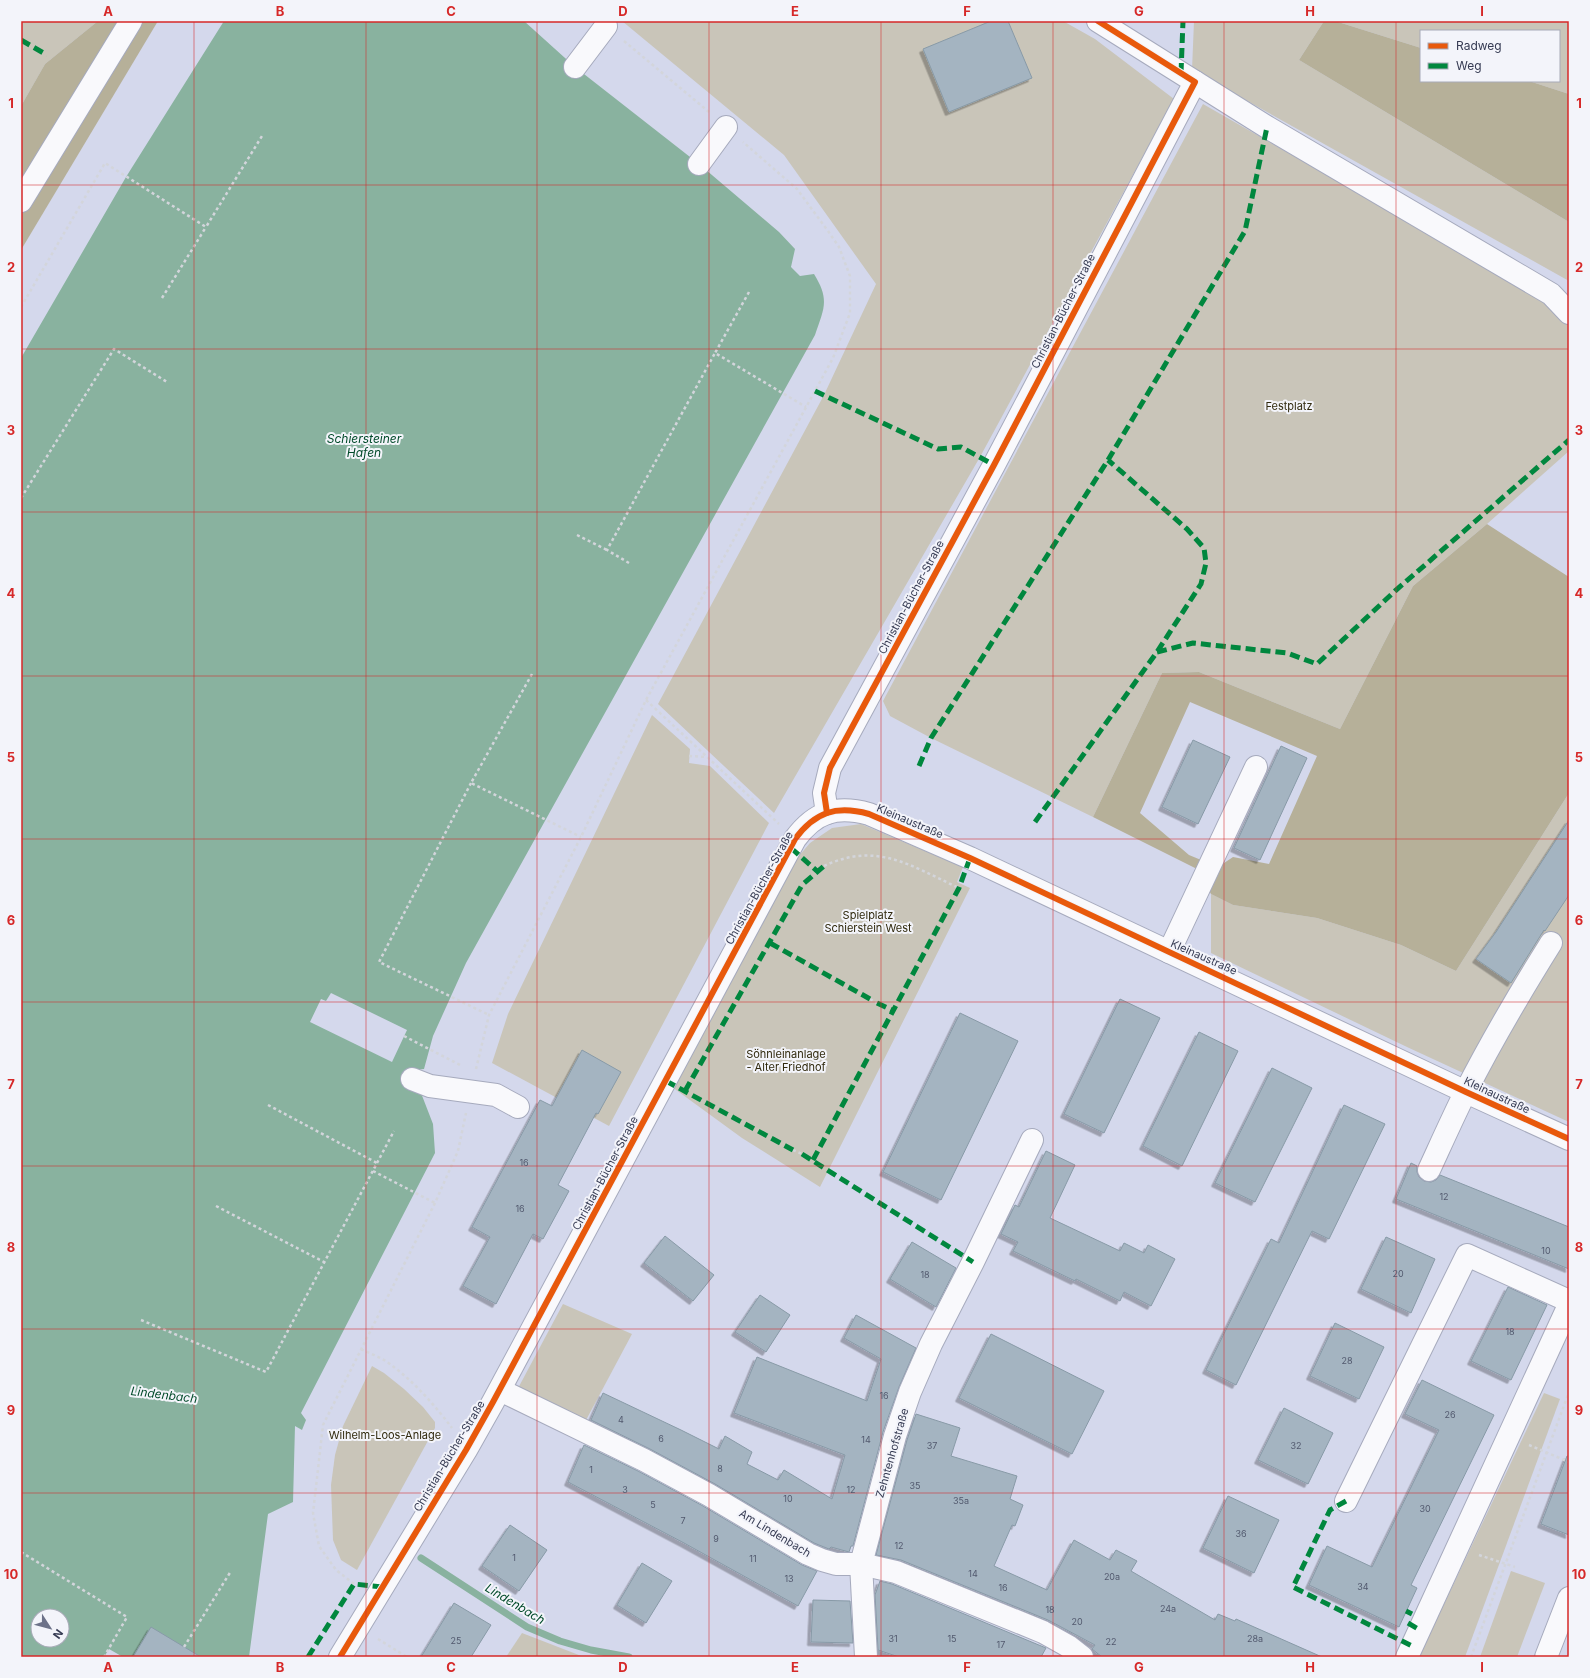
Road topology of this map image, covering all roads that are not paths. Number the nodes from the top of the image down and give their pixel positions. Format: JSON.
{"nodes":[{"id":1,"x":131,"y":21,"type":"edge"},
{"id":2,"x":1098,"y":21,"type":"edge"},
{"id":3,"x":606,"y":26,"type":"dead end"},
{"id":4,"x":575,"y":67,"type":"dead end"},
{"id":5,"x":1195,"y":82,"type":"junction"},
{"id":6,"x":726,"y":127,"type":"dead end"},
{"id":7,"x":699,"y":164,"type":"dead end"},
{"id":8,"x":21,"y":201,"type":"edge"},
{"id":9,"x":1569,"y":313,"type":"edge"},
{"id":10,"x":1256,"y":767,"type":"dead end"},
{"id":11,"x":827,"y":813,"type":"junction"},
{"id":12,"x":1551,"y":943,"type":"dead end"},
{"id":13,"x":1169,"y":952,"type":"junction"},
{"id":14,"x":412,"y":1079,"type":"dead end"},
{"id":15,"x":1466,"y":1092,"type":"junction"},
{"id":16,"x":518,"y":1107,"type":"dead end"},
{"id":17,"x":1569,"y":1139,"type":"edge"},
{"id":18,"x":1032,"y":1140,"type":"dead end"},
{"id":19,"x":1429,"y":1170,"type":"dead end"},
{"id":20,"x":1569,"y":1301,"type":"edge"},
{"id":21,"x":1569,"y":1305,"type":"edge"},
{"id":22,"x":506,"y":1394,"type":"junction"},
{"id":23,"x":1346,"y":1501,"type":"dead end"},
{"id":24,"x":861,"y":1564,"type":"junction"},
{"id":25,"x":1569,"y":1598,"type":"edge"},
{"id":26,"x":340,"y":1657,"type":"edge"},
{"id":27,"x":866,"y":1657,"type":"edge"},
{"id":28,"x":1082,"y":1657,"type":"edge"},
{"id":29,"x":1407,"y":1657,"type":"edge"},
{"id":30,"x":1546,"y":1657,"type":"edge"}],
"edges":[{"from":1,"to":8,"type":"street"},
{"from":2,"to":5,"type":"street"},
{"from":3,"to":4,"type":"street"},
{"from":5,"to":9,"type":"street"},
{"from":5,"to":11,"type":"street","name":"Christian-Bücher-Straße"},
{"from":6,"to":7,"type":"street"},
{"from":10,"to":13,"type":"street"},
{"from":11,"to":13,"type":"street","name":"Kleinaustraße"},
{"from":11,"to":22,"type":"street","name":"Christian-Bücher-Straße"},
{"from":12,"to":15,"type":"street"},
{"from":13,"to":15,"type":"street","name":"Kleinaustraße"},
{"from":14,"to":16,"type":"street"},
{"from":15,"to":17,"type":"street","name":"Kleinaustraße"},
{"from":15,"to":19,"type":"street"},
{"from":18,"to":24,"type":"street","name":"Zehntenhofstraße"},
{"from":20,"to":23,"type":"street"},
{"from":21,"to":29,"type":"street"},
{"from":22,"to":24,"type":"street","name":"Am Lindenbach"},
{"from":22,"to":26,"type":"street","name":"Christian-Bücher-Straße"},
{"from":24,"to":27,"type":"street","name":"Zehntenhofstraße"},
{"from":24,"to":28,"type":"street","name":"Am Lindenbach"},
{"from":25,"to":30,"type":"street"}]}
